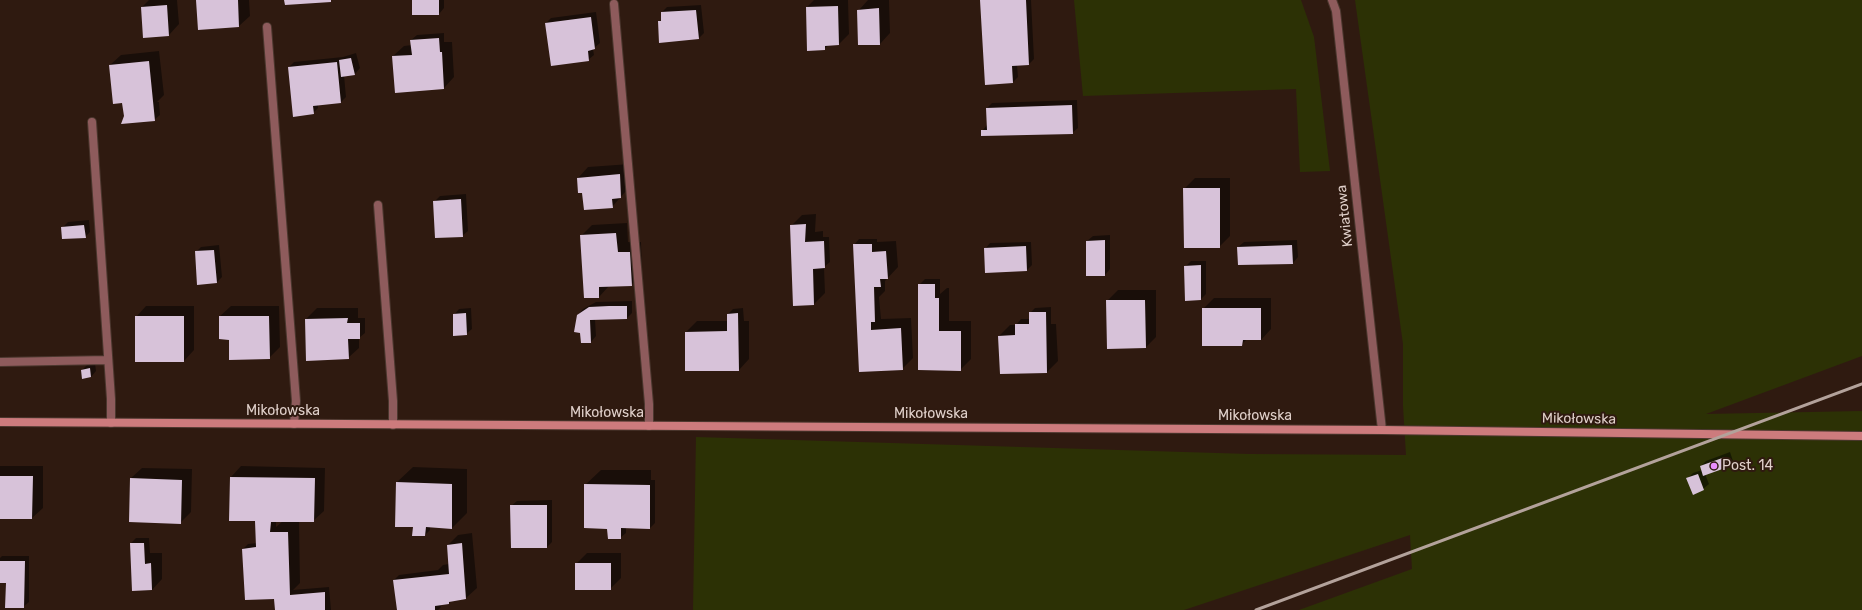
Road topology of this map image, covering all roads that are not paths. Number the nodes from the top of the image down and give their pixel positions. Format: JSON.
{"nodes":[{"id":1,"x":1332,"y":0,"type":"edge"},
{"id":2,"x":614,"y":4,"type":"dead end"},
{"id":3,"x":267,"y":27,"type":"dead end"},
{"id":4,"x":92,"y":122,"type":"dead end"},
{"id":5,"x":378,"y":205,"type":"dead end"},
{"id":6,"x":108,"y":360,"type":"junction"},
{"id":7,"x":0,"y":362,"type":"edge"},
{"id":8,"x":0,"y":422,"type":"edge"},
{"id":9,"x":110,"y":422,"type":"junction"},
{"id":10,"x":294,"y":424,"type":"junction"},
{"id":11,"x":392,"y":424,"type":"junction"},
{"id":12,"x":649,"y":426,"type":"junction"},
{"id":13,"x":1382,"y":430,"type":"junction"},
{"id":14,"x":1862,"y":436,"type":"edge"}],
"edges":[{"from":1,"to":13,"type":"street","name":"Kwiatowa"},
{"from":2,"to":12,"type":"street"},
{"from":3,"to":10,"type":"street"},
{"from":4,"to":6,"type":"street"},
{"from":5,"to":11,"type":"street"},
{"from":6,"to":7,"type":"street"},
{"from":6,"to":9,"type":"street"},
{"from":8,"to":9,"type":"main road","name":"Mikołowska"},
{"from":9,"to":10,"type":"main road","name":"Mikołowska"},
{"from":10,"to":11,"type":"main road","name":"Mikołowska"},
{"from":11,"to":12,"type":"main road","name":"Mikołowska"},
{"from":12,"to":13,"type":"main road","name":"Mikołowska"},
{"from":13,"to":14,"type":"main road","name":"Mikołowska"}]}
